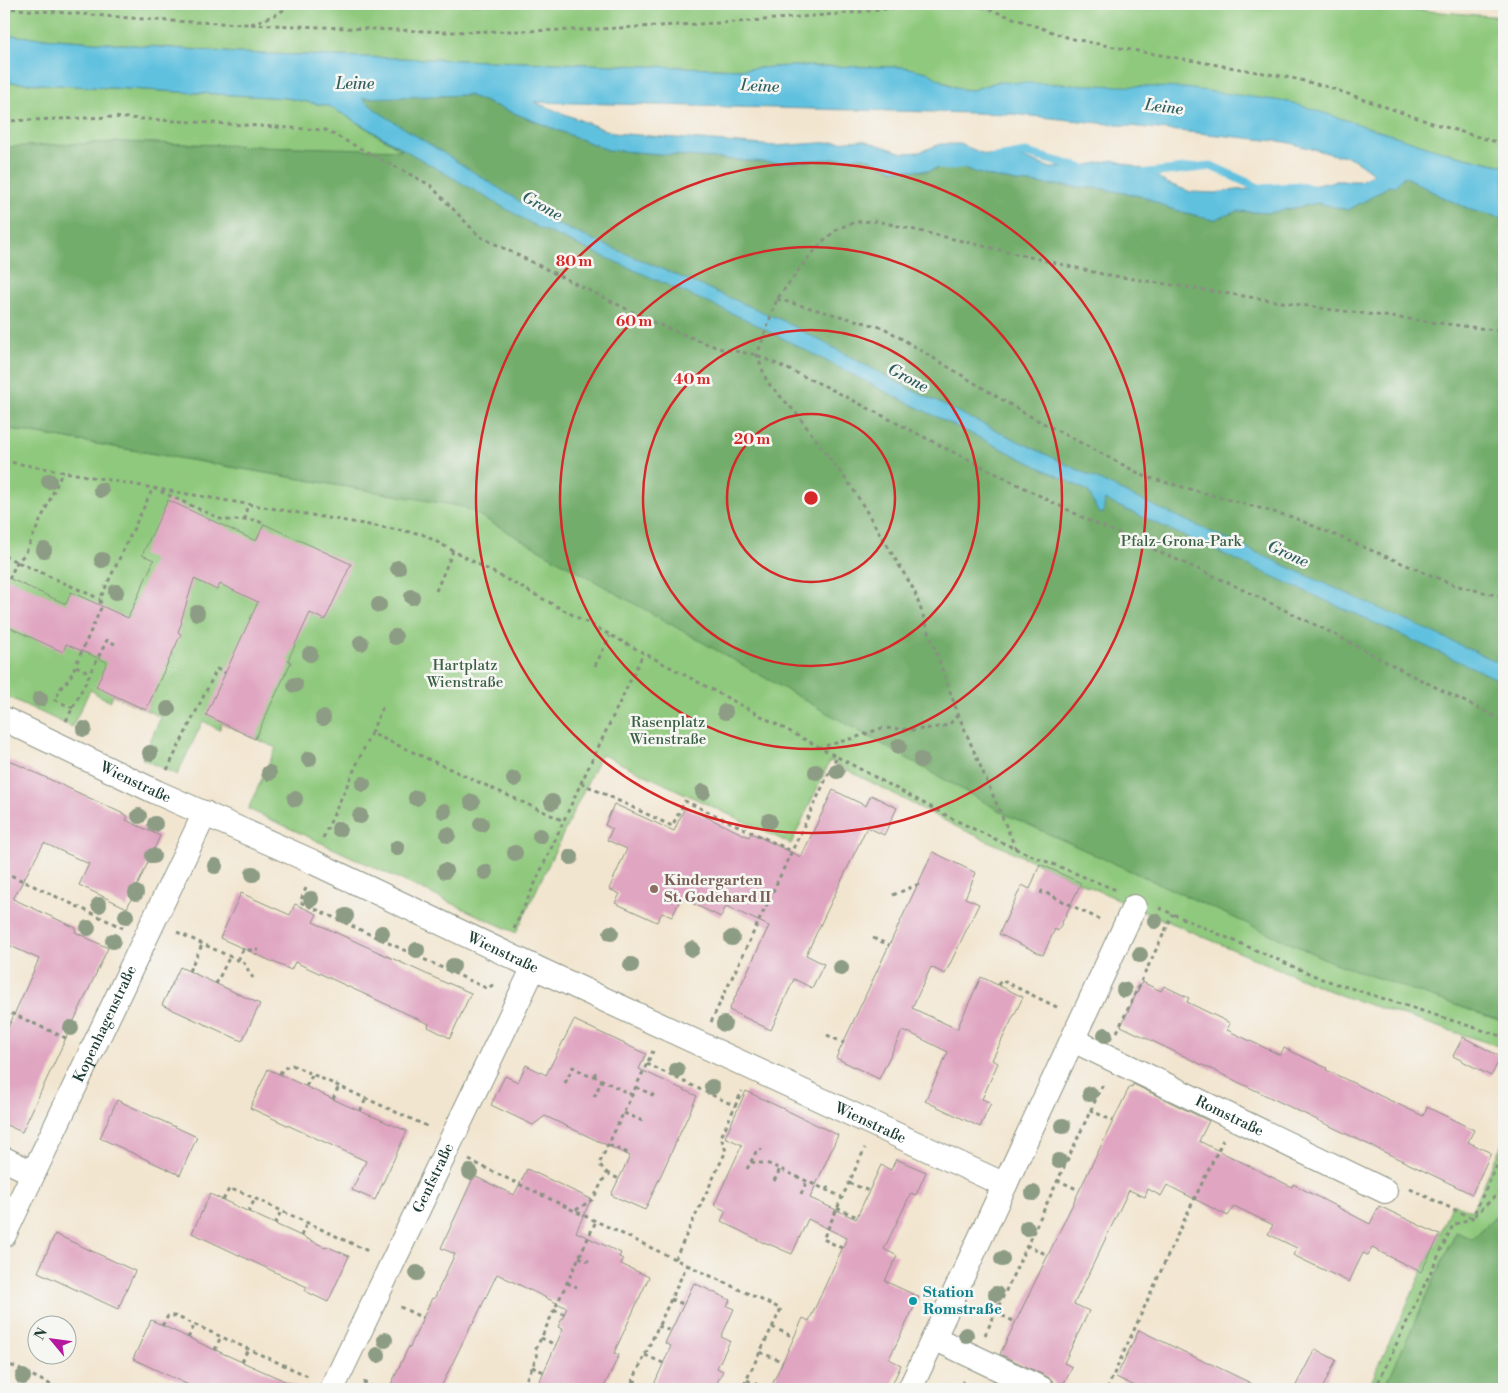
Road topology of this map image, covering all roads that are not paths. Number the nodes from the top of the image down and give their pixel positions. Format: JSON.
{"nodes":[{"id":1,"x":4,"y":718,"type":"edge"},
{"id":2,"x":205,"y":813,"type":"junction"},
{"id":3,"x":1137,"y":902,"type":"road end"},
{"id":4,"x":534,"y":967,"type":"junction"},
{"id":5,"x":1077,"y":1029,"type":"junction"},
{"id":6,"x":4,"y":1159,"type":"edge"},
{"id":7,"x":33,"y":1173,"type":"junction"},
{"id":8,"x":1005,"y":1185,"type":"junction"},
{"id":9,"x":1385,"y":1191,"type":"road end"},
{"id":10,"x":4,"y":1235,"type":"edge"},
{"id":11,"x":934,"y":1338,"type":"junction"},
{"id":12,"x":332,"y":1388,"type":"edge"},
{"id":13,"x":910,"y":1389,"type":"edge"},
{"id":14,"x":1042,"y":1389,"type":"edge"}],
"edges":[{"from":1,"to":2,"type":"street","name":"Wienstraße"},
{"from":2,"to":4,"type":"street","name":"Wienstraße"},
{"from":2,"to":7,"type":"street","name":"Kopenhagenstraße"},
{"from":3,"to":5,"type":"street"},
{"from":4,"to":8,"type":"street","name":"Wienstraße"},
{"from":4,"to":12,"type":"street","name":"Genfstraße"},
{"from":5,"to":8,"type":"street"},
{"from":5,"to":9,"type":"street","name":"Romstraße"},
{"from":6,"to":7,"type":"street"},
{"from":7,"to":10,"type":"street","name":"Kopenhagenstraße"},
{"from":8,"to":11,"type":"street"},
{"from":11,"to":13,"type":"street"},
{"from":11,"to":14,"type":"street"}]}
